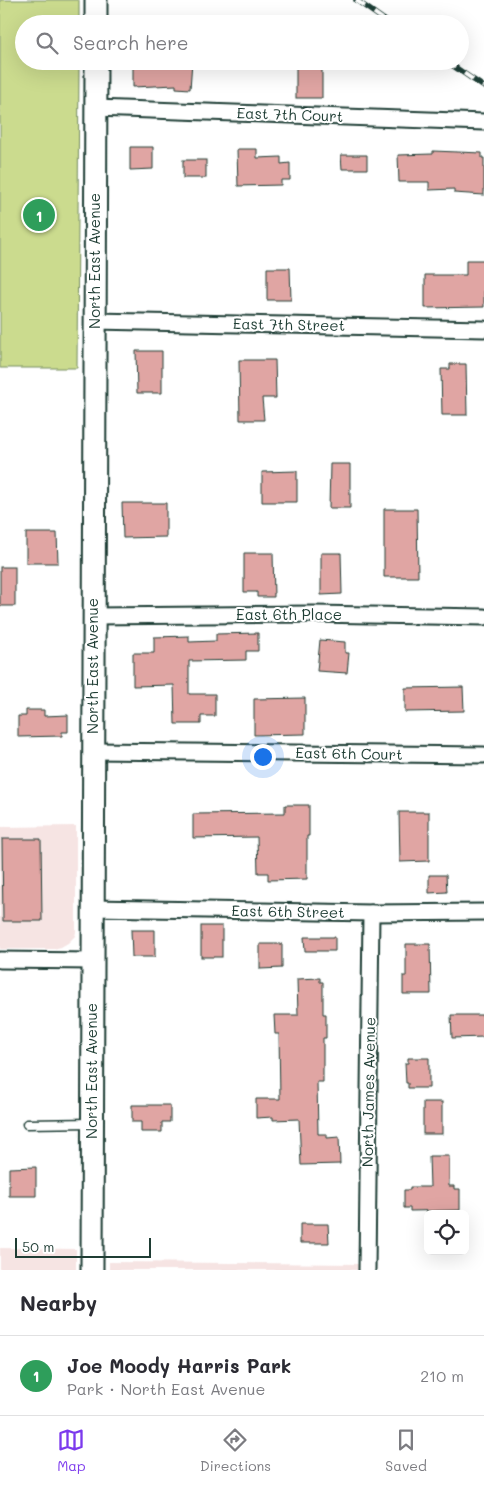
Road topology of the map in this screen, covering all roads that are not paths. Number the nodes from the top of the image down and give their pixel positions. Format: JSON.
{"nodes":[{"id":1,"x":96,"y":0,"type":"edge"},
{"id":2,"x":96,"y":15,"type":"edge"},
{"id":3,"x":96,"y":70,"type":"edge"},
{"id":4,"x":95,"y":108,"type":"junction"},
{"id":5,"x":484,"y":122,"type":"edge"},
{"id":6,"x":95,"y":321,"type":"junction"},
{"id":7,"x":484,"y":329,"type":"edge"},
{"id":8,"x":94,"y":616,"type":"junction"},
{"id":9,"x":484,"y":617,"type":"edge"},
{"id":10,"x":93,"y":751,"type":"junction"},
{"id":11,"x":484,"y":756,"type":"edge"},
{"id":12,"x":93,"y":908,"type":"junction"},
{"id":13,"x":484,"y":912,"type":"edge"},
{"id":14,"x":372,"y":913,"type":"junction"},
{"id":15,"x":0,"y":960,"type":"edge"},
{"id":16,"x":93,"y":961,"type":"junction"},
{"id":17,"x":92,"y":1123,"type":"junction"},
{"id":18,"x":27,"y":1124,"type":"dead end"},
{"id":19,"x":92,"y":1270,"type":"edge"},
{"id":20,"x":367,"y":1270,"type":"edge"}],
"edges":[{"from":1,"to":2,"type":"main road"},
{"from":3,"to":4,"type":"main road","name":"North East Avenue"},
{"from":4,"to":5,"type":"street","name":"East 7th Court"},
{"from":4,"to":6,"type":"main road","name":"North East Avenue"},
{"from":6,"to":7,"type":"street","name":"East 7th Street"},
{"from":6,"to":8,"type":"main road","name":"North East Avenue"},
{"from":8,"to":9,"type":"street","name":"East 6th Place"},
{"from":8,"to":10,"type":"main road","name":"North East Avenue"},
{"from":10,"to":11,"type":"street","name":"East 6th Court"},
{"from":10,"to":12,"type":"main road","name":"North East Avenue"},
{"from":12,"to":14,"type":"street","name":"East 6th Street"},
{"from":12,"to":16,"type":"main road","name":"North East Avenue"},
{"from":13,"to":14,"type":"street","name":"East 6th Street"},
{"from":14,"to":20,"type":"street","name":"North James Avenue"},
{"from":15,"to":16,"type":"street"},
{"from":16,"to":17,"type":"main road","name":"North East Avenue"},
{"from":17,"to":18,"type":"lane"},
{"from":17,"to":19,"type":"main road","name":"North East Avenue"}]}
